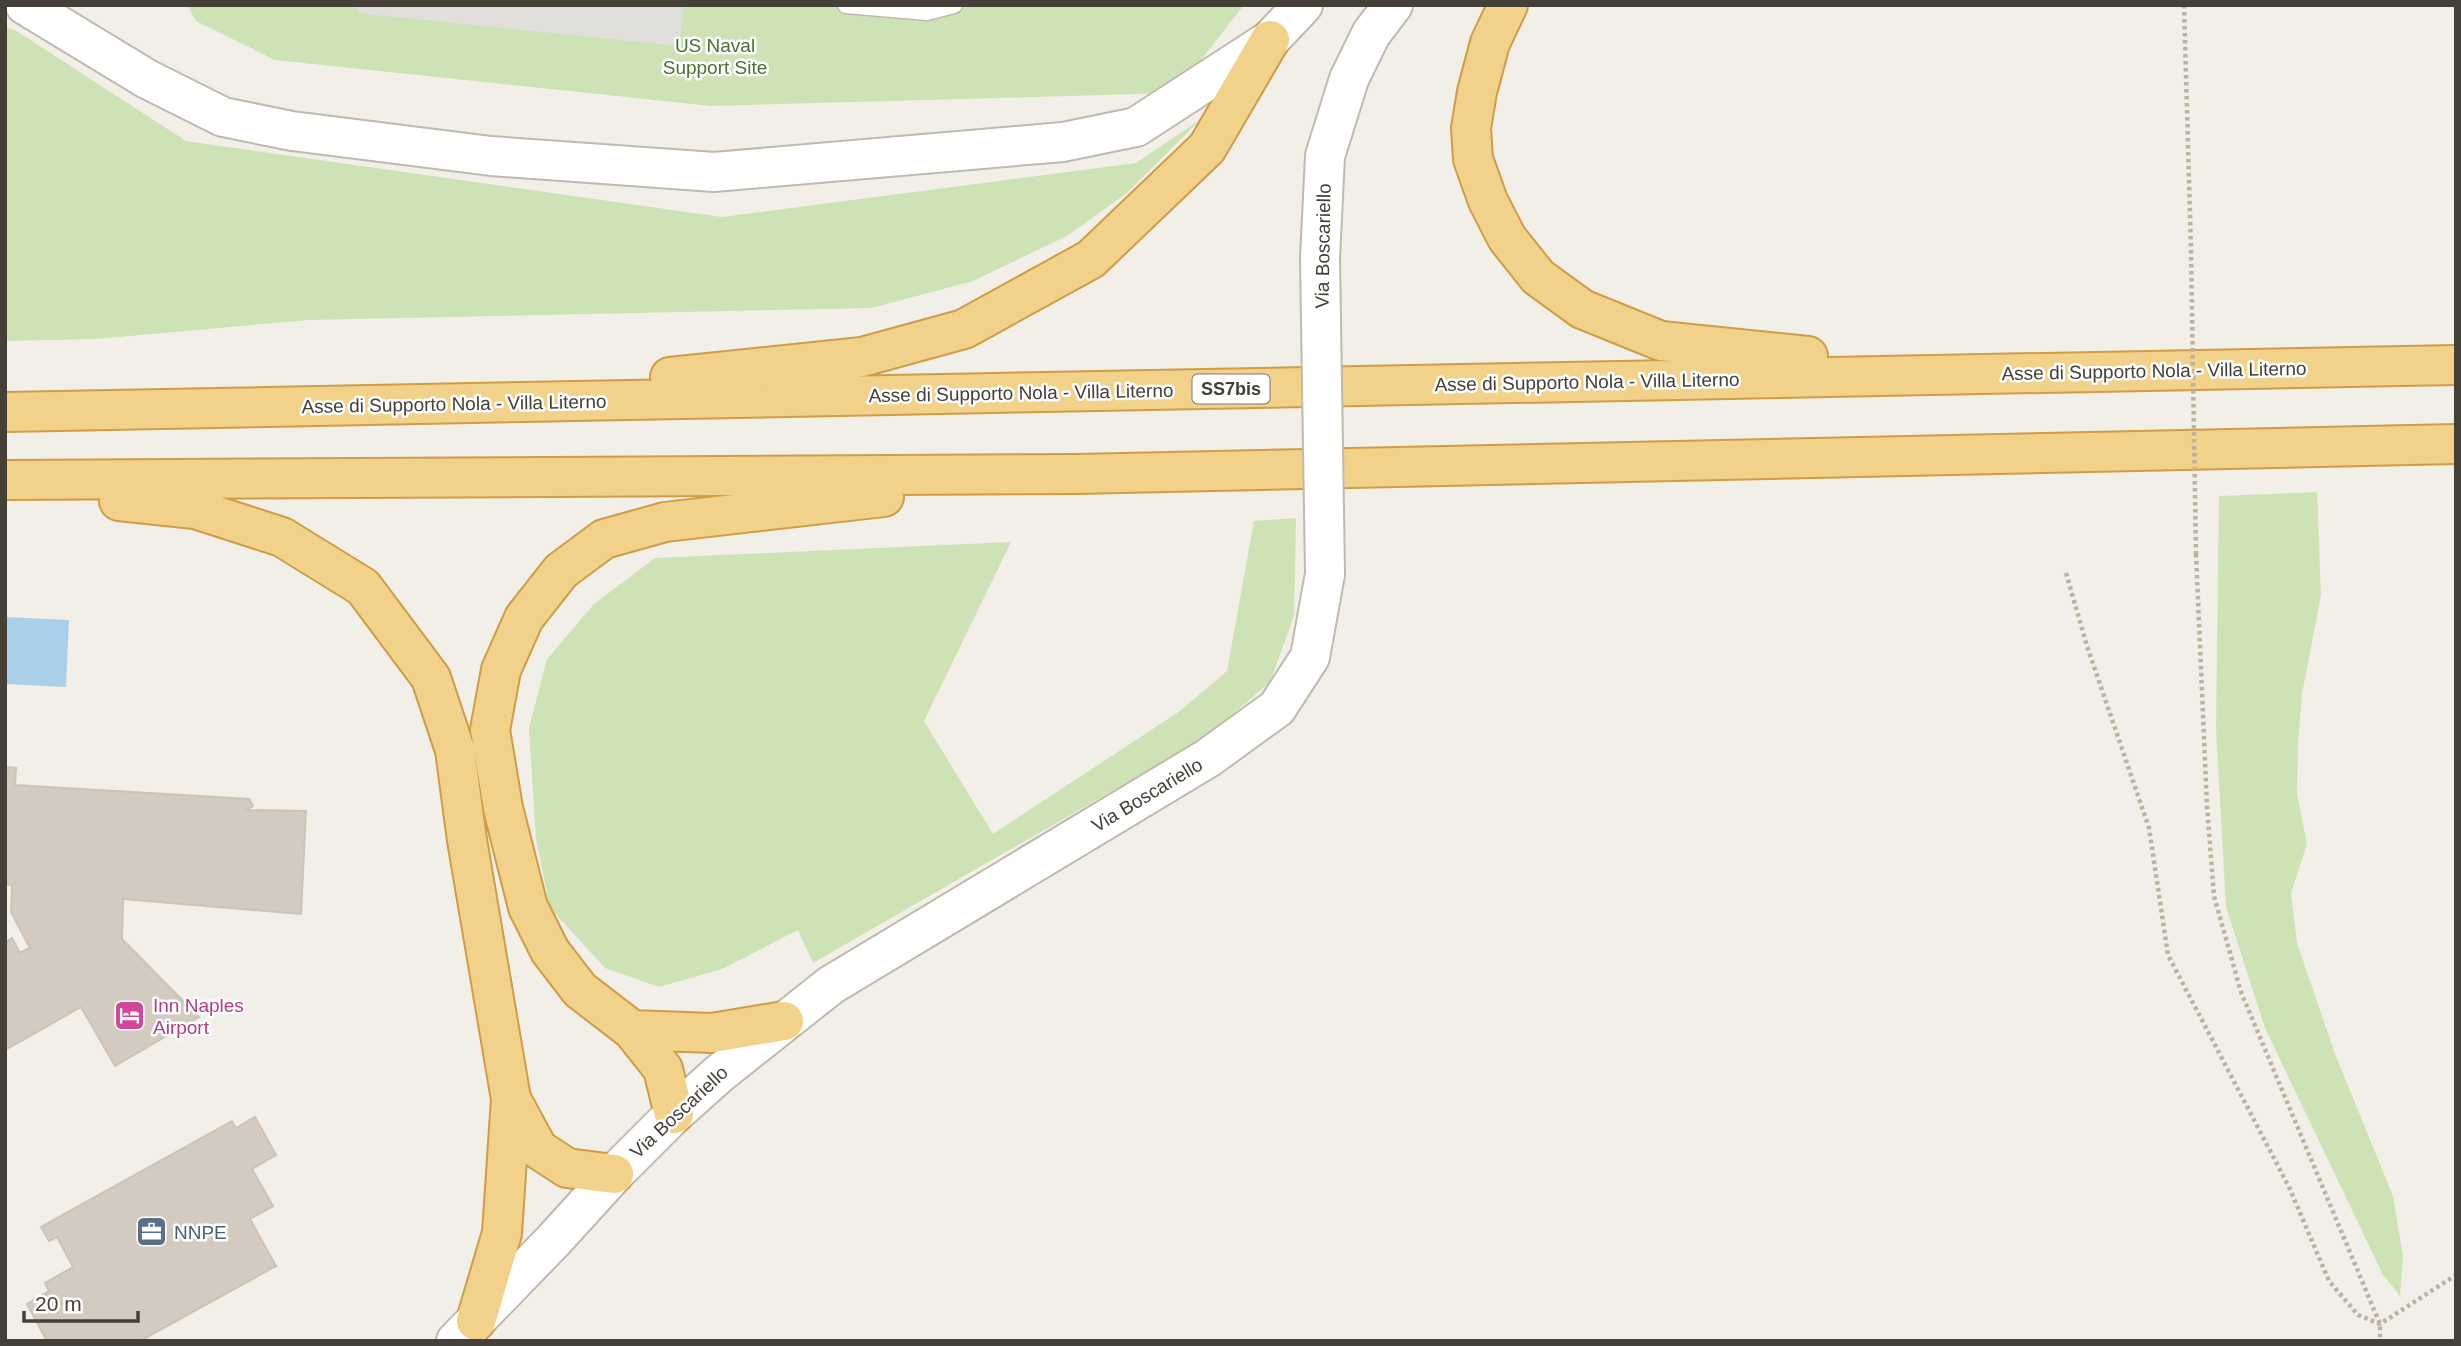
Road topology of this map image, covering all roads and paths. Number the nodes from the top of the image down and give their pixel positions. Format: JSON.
{"nodes":[{"id":1,"x":25,"y":5,"type":"edge"},
{"id":2,"x":846,"y":5,"type":"edge"},
{"id":3,"x":954,"y":5,"type":"edge"},
{"id":4,"x":1303,"y":5,"type":"edge"},
{"id":5,"x":1393,"y":5,"type":"edge"},
{"id":6,"x":1508,"y":5,"type":"edge"},
{"id":7,"x":2184,"y":5,"type":"edge"},
{"id":8,"x":1270,"y":40,"type":"junction"},
{"id":9,"x":2456,"y":365,"type":"edge"},
{"id":10,"x":2041,"y":373,"type":"junction"},
{"id":11,"x":409,"y":405,"type":"junction"},
{"id":12,"x":5,"y":412,"type":"edge"},
{"id":13,"x":2456,"y":444,"type":"edge"},
{"id":14,"x":1076,"y":474,"type":"junction"},
{"id":15,"x":5,"y":480,"type":"edge"},
{"id":16,"x":5,"y":489,"type":"edge"},
{"id":17,"x":2066,"y":573,"type":"dead end"},
{"id":18,"x":784,"y":1021,"type":"junction"},
{"id":19,"x":632,"y":1030,"type":"junction"},
{"id":20,"x":511,"y":1099,"type":"junction"},
{"id":21,"x":674,"y":1114,"type":"junction"},
{"id":22,"x":614,"y":1174,"type":"junction"},
{"id":23,"x":2456,"y":1275,"type":"edge"},
{"id":24,"x":2380,"y":1324,"type":"junction"},
{"id":25,"x":466,"y":1331,"type":"edge"},
{"id":26,"x":2380,"y":1341,"type":"edge"}],
"edges":[{"from":1,"to":8,"type":"street"},
{"from":2,"to":3,"type":"lane"},
{"from":4,"to":8,"type":"street"},
{"from":5,"to":18,"type":"street","name":"Via Boscariello","bridge":true},
{"from":6,"to":10,"type":"highway"},
{"from":7,"to":24,"type":"path","bridge":true},
{"from":8,"to":11,"type":"highway"},
{"from":9,"to":10,"type":"highway","name":"Asse di Supporto Nola - Villa Literno","number":"SS7bis"},
{"from":10,"to":11,"type":"highway","name":"Asse di Supporto Nola - Villa Literno","number":"SS7bis"},
{"from":11,"to":12,"type":"highway","name":"Asse di Supporto Nola - Villa Literno","number":"SS7bis"},
{"from":13,"to":14,"type":"highway"},
{"from":14,"to":15,"type":"highway"},
{"from":14,"to":19,"type":"highway"},
{"from":16,"to":20,"type":"highway"},
{"from":17,"to":24,"type":"path"},
{"from":18,"to":19,"type":"highway"},
{"from":18,"to":21,"type":"street","name":"Via Boscariello"},
{"from":19,"to":21,"type":"highway"},
{"from":20,"to":22,"type":"highway"},
{"from":20,"to":25,"type":"highway"},
{"from":21,"to":22,"type":"street","name":"Via Boscariello"},
{"from":22,"to":25,"type":"street","name":"Via Boscariello"},
{"from":23,"to":24,"type":"path"},
{"from":24,"to":26,"type":"path"}]}
